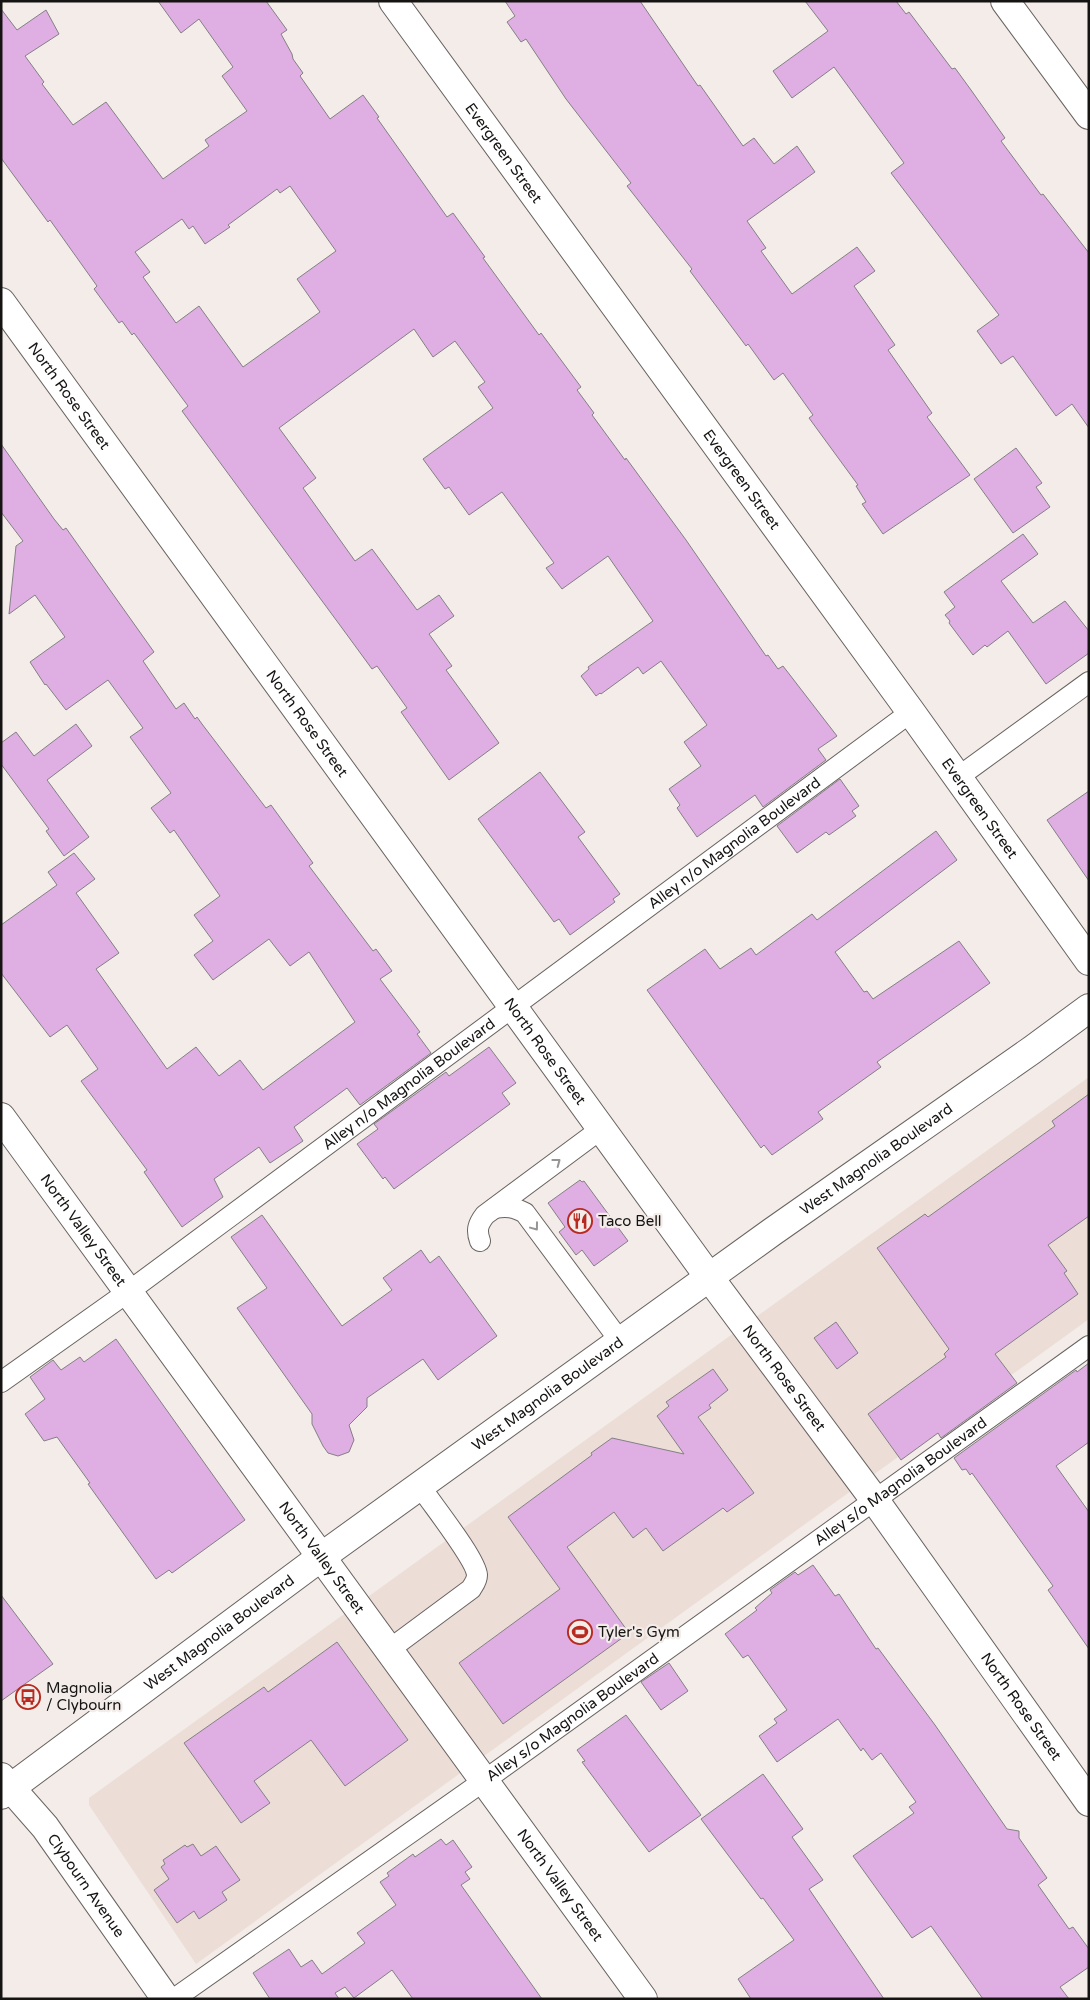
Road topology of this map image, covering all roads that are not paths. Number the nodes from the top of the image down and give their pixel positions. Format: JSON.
{"nodes":[{"id":1,"x":393,"y":1,"type":"edge"},
{"id":2,"x":1005,"y":1,"type":"edge"},
{"id":3,"x":1089,"y":115,"type":"edge"},
{"id":4,"x":1,"y":302,"type":"edge"},
{"id":5,"x":1089,"y":682,"type":"edge"},
{"id":6,"x":911,"y":712,"type":"junction"},
{"id":7,"x":957,"y":778,"type":"junction"},
{"id":8,"x":1089,"y":961,"type":"edge"},
{"id":9,"x":514,"y":1008,"type":"junction"},
{"id":10,"x":1089,"y":1008,"type":"edge"},
{"id":11,"x":1,"y":1116,"type":"edge"},
{"id":12,"x":601,"y":1129,"type":"junction"},
{"id":13,"x":495,"y":1208,"type":"junction"},
{"id":14,"x":480,"y":1241,"type":"dead end"},
{"id":15,"x":709,"y":1277,"type":"junction"},
{"id":16,"x":128,"y":1292,"type":"junction"},
{"id":17,"x":620,"y":1341,"type":"junction"},
{"id":18,"x":1089,"y":1346,"type":"edge"},
{"id":19,"x":1,"y":1382,"type":"edge"},
{"id":20,"x":420,"y":1486,"type":"junction"},
{"id":21,"x":874,"y":1499,"type":"junction"},
{"id":22,"x":321,"y":1557,"type":"junction"},
{"id":23,"x":390,"y":1649,"type":"junction"},
{"id":24,"x":485,"y":1780,"type":"junction"},
{"id":25,"x":4,"y":1786,"type":"edge"},
{"id":26,"x":1089,"y":1802,"type":"edge"},
{"id":27,"x":166,"y":1999,"type":"edge"},
{"id":28,"x":174,"y":1999,"type":"edge"},
{"id":29,"x":643,"y":1999,"type":"edge"}],
"edges":[{"from":1,"to":6,"type":"street","name":"Evergreen Street"},
{"from":2,"to":3,"type":"street"},
{"from":4,"to":9,"type":"street","name":"North Rose Street"},
{"from":5,"to":7,"type":"lane"},
{"from":6,"to":7,"type":"street","name":"Evergreen Street"},
{"from":6,"to":9,"type":"lane","name":"Alley n/o Magnolia Boulevard"},
{"from":7,"to":8,"type":"street","name":"Evergreen Street"},
{"from":9,"to":12,"type":"street","name":"North Rose Street"},
{"from":9,"to":16,"type":"lane","name":"Alley n/o Magnolia Boulevard"},
{"from":10,"to":15,"type":"street","name":"West Magnolia Boulevard"},
{"from":11,"to":16,"type":"street","name":"North Valley Street"},
{"from":13,"to":12,"type":"lane","one_way":true},
{"from":12,"to":15,"type":"street","name":"North Rose Street"},
{"from":13,"to":14,"type":"lane"},
{"from":13,"to":17,"type":"lane","one_way":true},
{"from":15,"to":17,"type":"street","name":"West Magnolia Boulevard"},
{"from":15,"to":21,"type":"street","name":"North Rose Street"},
{"from":16,"to":19,"type":"lane","name":"Alley n/o Magnolia Boulevard"},
{"from":16,"to":22,"type":"street","name":"North Valley Street"},
{"from":17,"to":20,"type":"street","name":"West Magnolia Boulevard"},
{"from":18,"to":21,"type":"lane","name":"Alley s/o Magnolia Boulevard"},
{"from":20,"to":22,"type":"street","name":"West Magnolia Boulevard"},
{"from":20,"to":23,"type":"lane"},
{"from":21,"to":24,"type":"lane","name":"Alley s/o Magnolia Boulevard"},
{"from":21,"to":26,"type":"street","name":"North Rose Street"},
{"from":22,"to":23,"type":"street","name":"North Valley Street"},
{"from":22,"to":25,"type":"street","name":"West Magnolia Boulevard"},
{"from":23,"to":24,"type":"street","name":"North Valley Street"},
{"from":24,"to":28,"type":"lane","name":"Alley s/o Magnolia Boulevard"},
{"from":24,"to":29,"type":"street","name":"North Valley Street"},
{"from":25,"to":27,"type":"street","name":"Clybourn Avenue"}]}
